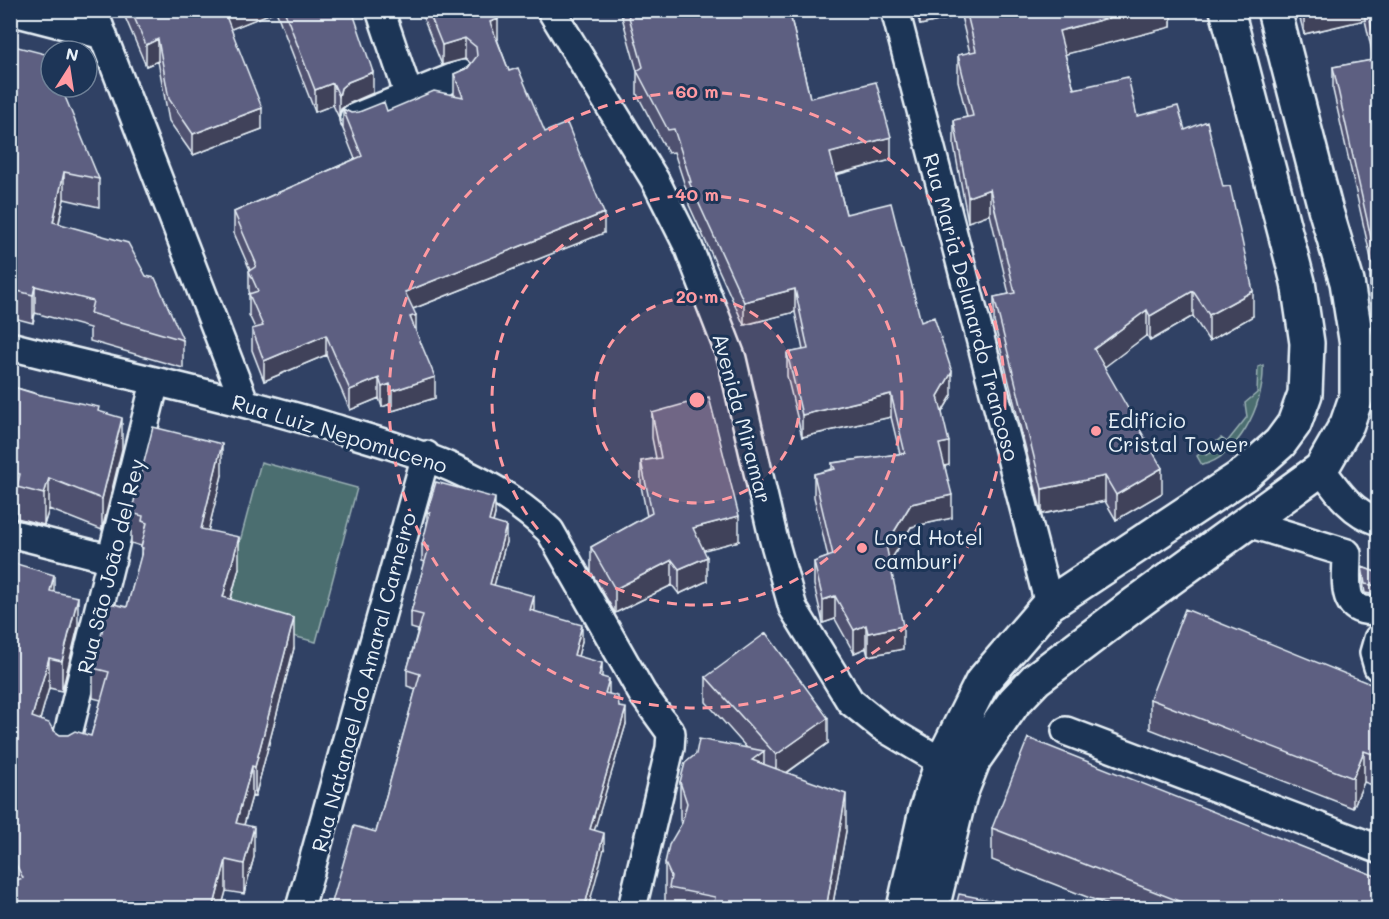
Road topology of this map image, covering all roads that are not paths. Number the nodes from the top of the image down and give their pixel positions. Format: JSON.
{"nodes":[{"id":1,"x":93,"y":10,"type":"edge"},
{"id":2,"x":380,"y":10,"type":"edge"},
{"id":3,"x":551,"y":10,"type":"edge"},
{"id":4,"x":895,"y":10,"type":"edge"},
{"id":5,"x":1227,"y":10,"type":"edge"},
{"id":6,"x":1274,"y":10,"type":"edge"},
{"id":7,"x":10,"y":11,"type":"edge"},
{"id":8,"x":103,"y":35,"type":"junction"},
{"id":9,"x":462,"y":74,"type":"edge"},
{"id":10,"x":409,"y":96,"type":"junction"},
{"id":11,"x":354,"y":118,"type":"edge"},
{"id":12,"x":10,"y":346,"type":"edge"},
{"id":13,"x":155,"y":382,"type":"junction"},
{"id":14,"x":244,"y":401,"type":"junction"},
{"id":15,"x":426,"y":455,"type":"junction"},
{"id":16,"x":1321,"y":470,"type":"junction"},
{"id":17,"x":1378,"y":521,"type":"edge"},
{"id":18,"x":1248,"y":523,"type":"junction"},
{"id":19,"x":10,"y":533,"type":"edge"},
{"id":20,"x":112,"y":559,"type":"junction"},
{"id":21,"x":1049,"y":604,"type":"junction"},
{"id":22,"x":1378,"y":610,"type":"edge"},
{"id":23,"x":1378,"y":639,"type":"edge"},
{"id":24,"x":1378,"y":667,"type":"edge"},
{"id":25,"x":1066,"y":731,"type":"dead end"},
{"id":26,"x":64,"y":750,"type":"edge"},
{"id":27,"x":942,"y":762,"type":"junction"},
{"id":28,"x":1378,"y":849,"type":"edge"},
{"id":29,"x":300,"y":909,"type":"edge"},
{"id":30,"x":632,"y":909,"type":"edge"},
{"id":31,"x":904,"y":909,"type":"edge"},
{"id":32,"x":932,"y":909,"type":"edge"}],
"edges":[{"from":1,"to":8,"type":"street"},
{"from":2,"to":10,"type":"street"},
{"from":3,"to":27,"type":"street","name":"Avenida Miramar"},
{"from":4,"to":21,"type":"street","name":"Rua Maria Delunardo Trancoso"},
{"from":5,"to":21,"type":"street"},
{"from":6,"to":16,"type":"street"},
{"from":7,"to":8,"type":"street"},
{"from":8,"to":14,"type":"street"},
{"from":9,"to":10,"type":"street"},
{"from":10,"to":11,"type":"street"},
{"from":12,"to":13,"type":"street","name":"Rua Luiz Nepomuceno"},
{"from":13,"to":14,"type":"street","name":"Rua Luiz Nepomuceno"},
{"from":13,"to":20,"type":"street","name":"Rua São João del Rey"},
{"from":14,"to":15,"type":"street","name":"Rua Luiz Nepomuceno"},
{"from":15,"to":29,"type":"street","name":"Rua Natanael do Amaral Carneiro"},
{"from":15,"to":30,"type":"street","name":"Rua Luiz Nepomuceno"},
{"from":16,"to":17,"type":"street"},
{"from":16,"to":18,"type":"street"},
{"from":18,"to":22,"type":"street"},
{"from":18,"to":32,"type":"street"},
{"from":19,"to":20,"type":"street"},
{"from":20,"to":26,"type":"street","name":"Rua São João del Rey"},
{"from":21,"to":27,"type":"street"},
{"from":23,"to":24,"type":"street"},
{"from":25,"to":28,"type":"street"},
{"from":27,"to":31,"type":"street"}]}
